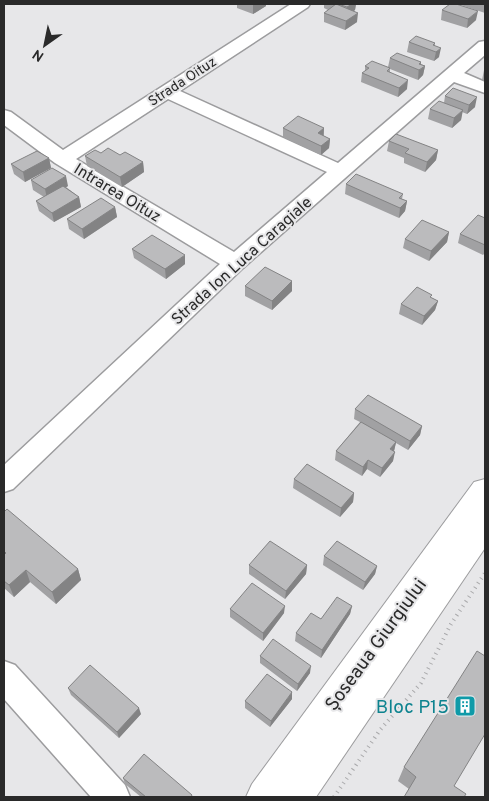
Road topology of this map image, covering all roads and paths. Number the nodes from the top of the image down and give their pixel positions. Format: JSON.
{"nodes":[{"id":1,"x":302,"y":4,"type":"edge"},
{"id":2,"x":485,"y":46,"type":"edge"},
{"id":3,"x":452,"y":75,"type":"junction"},
{"id":4,"x":485,"y":88,"type":"edge"},
{"id":5,"x":166,"y":91,"type":"junction"},
{"id":6,"x":4,"y":116,"type":"edge"},
{"id":7,"x":62,"y":158,"type":"junction"},
{"id":8,"x":340,"y":171,"type":"junction"},
{"id":9,"x":235,"y":263,"type":"junction"},
{"id":10,"x":4,"y":480,"type":"edge"},
{"id":11,"x":485,"y":491,"type":"edge"},
{"id":12,"x":485,"y":523,"type":"edge"},
{"id":13,"x":485,"y":573,"type":"edge"},
{"id":14,"x":4,"y":676,"type":"edge"},
{"id":15,"x":113,"y":797,"type":"edge"},
{"id":16,"x":265,"y":797,"type":"edge"},
{"id":17,"x":294,"y":797,"type":"edge"},
{"id":18,"x":334,"y":797,"type":"edge"}],
"edges":[{"from":1,"to":5,"type":"street","name":"Strada Oituz"},
{"from":2,"to":3,"type":"street","name":"Strada Ion Luca Caragiale"},
{"from":3,"to":4,"type":"street"},
{"from":3,"to":8,"type":"street","name":"Strada Ion Luca Caragiale"},
{"from":5,"to":7,"type":"street","name":"Strada Oituz"},
{"from":5,"to":8,"type":"street"},
{"from":6,"to":7,"type":"street","name":"Intrarea Oituz"},
{"from":7,"to":9,"type":"street","name":"Intrarea Oituz"},
{"from":8,"to":9,"type":"street","name":"Strada Ion Luca Caragiale"},
{"from":9,"to":10,"type":"street","name":"Strada Ion Luca Caragiale"},
{"from":11,"to":16,"type":"highway","name":"Șoseaua Giurgiului"},
{"from":12,"to":17,"type":"highway","name":"Șoseaua Giurgiului"},
{"from":13,"to":18,"type":"path"},
{"from":14,"to":15,"type":"street"}]}
